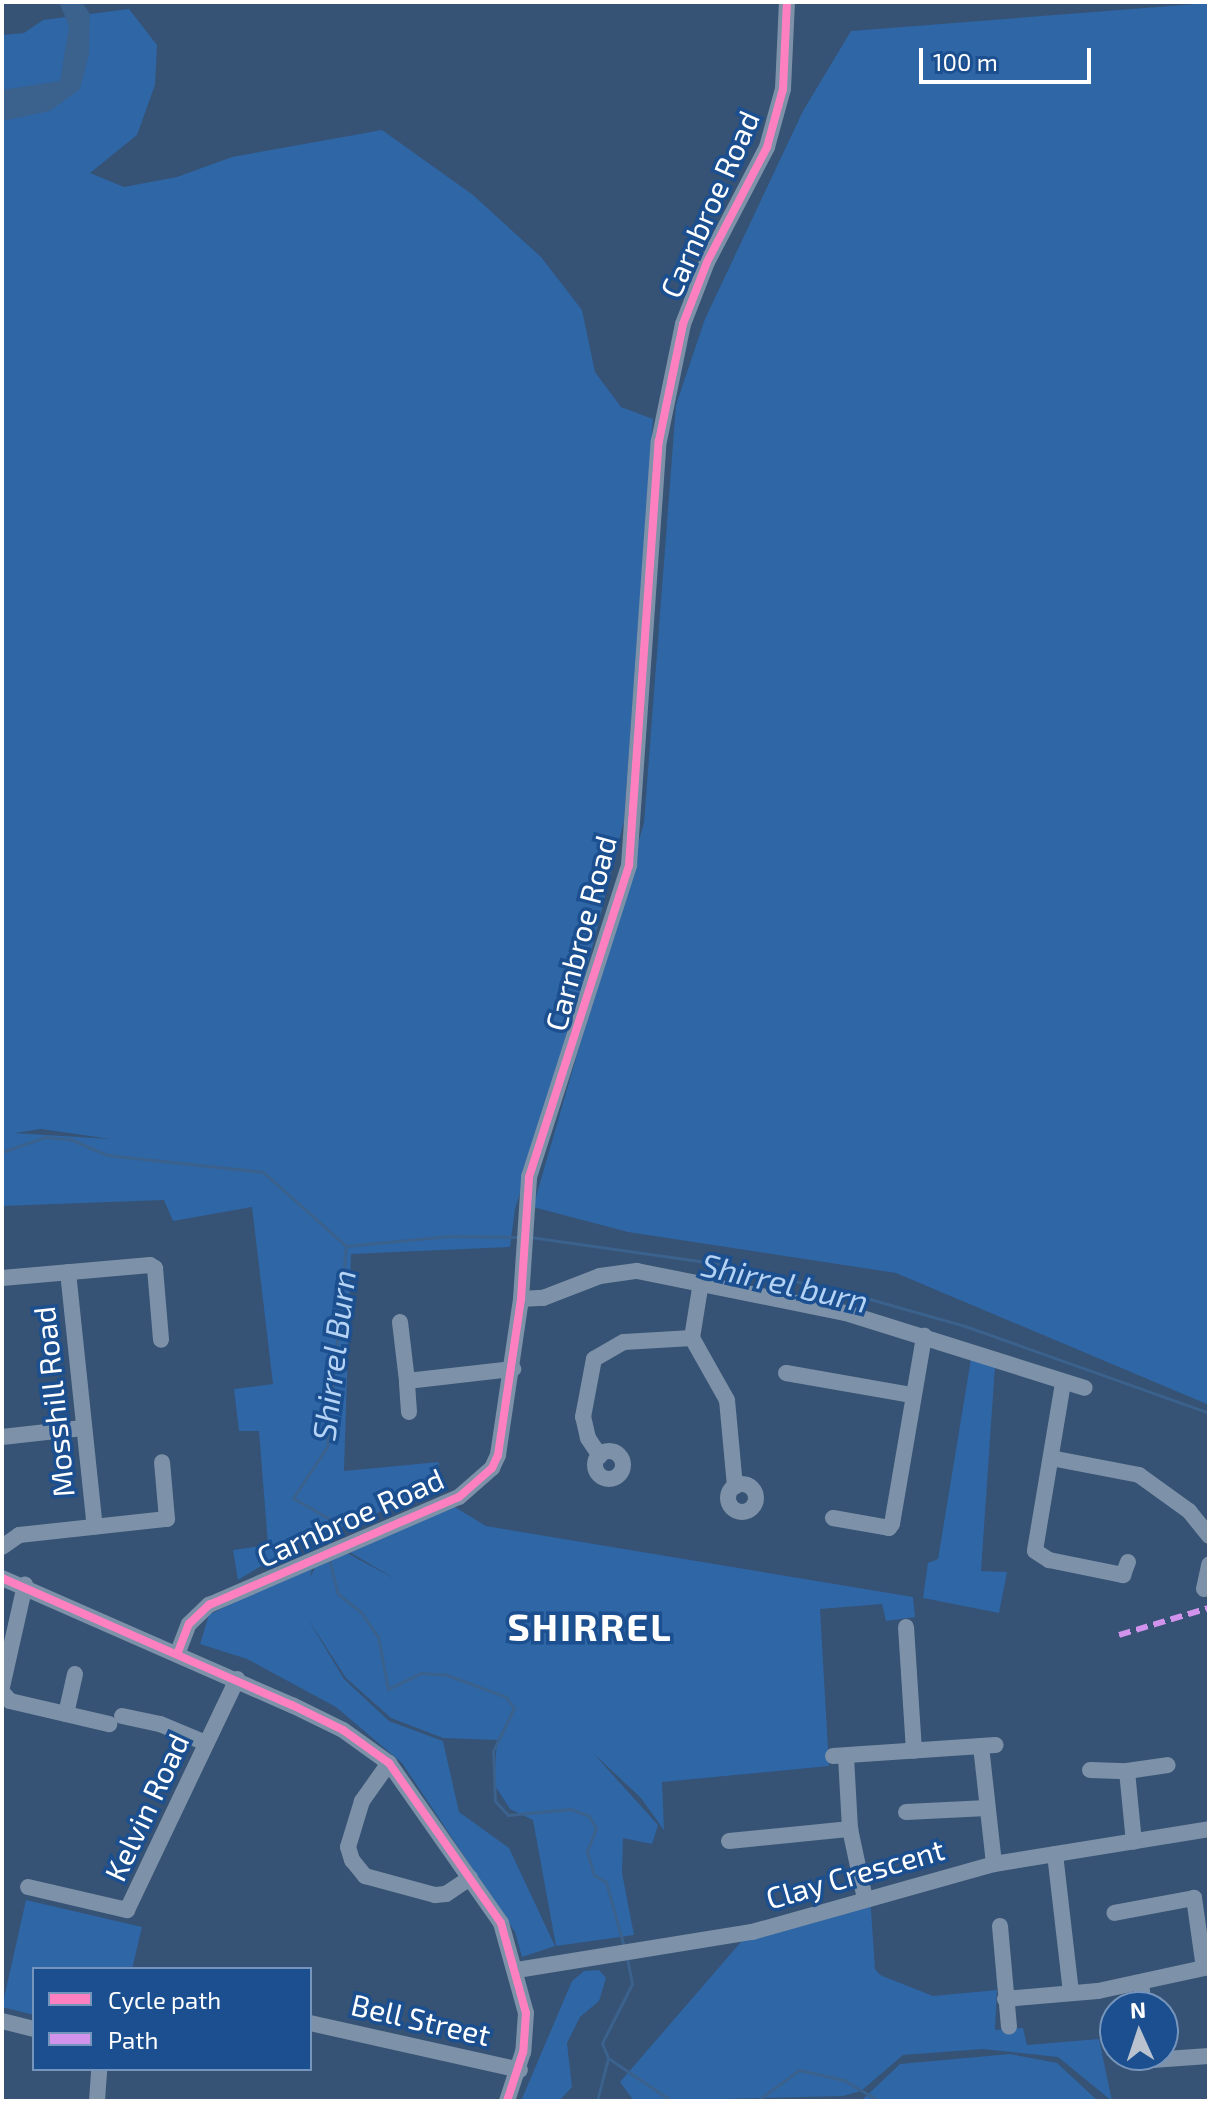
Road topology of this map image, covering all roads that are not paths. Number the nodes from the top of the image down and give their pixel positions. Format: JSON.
{"nodes":[{"id":1,"x":787,"y":8,"type":"edge"},
{"id":2,"x":68,"y":1272,"type":"junction"},
{"id":3,"x":2,"y":1278,"type":"edge"},
{"id":4,"x":701,"y":1282,"type":"junction"},
{"id":5,"x":521,"y":1299,"type":"junction"},
{"id":6,"x":400,"y":1322,"type":"dead end"},
{"id":7,"x":924,"y":1336,"type":"junction"},
{"id":8,"x":692,"y":1338,"type":"junction"},
{"id":9,"x":161,"y":1340,"type":"dead end"},
{"id":10,"x":513,"y":1369,"type":"junction"},
{"id":11,"x":786,"y":1373,"type":"dead end"},
{"id":12,"x":407,"y":1381,"type":"junction"},
{"id":13,"x":1063,"y":1383,"type":"junction"},
{"id":14,"x":1085,"y":1388,"type":"dead end"},
{"id":15,"x":912,"y":1395,"type":"junction"},
{"id":16,"x":409,"y":1412,"type":"dead end"},
{"id":17,"x":82,"y":1428,"type":"junction"},
{"id":18,"x":2,"y":1437,"type":"edge"},
{"id":19,"x":600,"y":1456,"type":"dead end"},
{"id":20,"x":1051,"y":1458,"type":"junction"},
{"id":21,"x":162,"y":1462,"type":"dead end"},
{"id":22,"x":735,"y":1487,"type":"dead end"},
{"id":23,"x":833,"y":1518,"type":"dead end"},
{"id":24,"x":95,"y":1527,"type":"junction"},
{"id":25,"x":1209,"y":1536,"type":"edge"},
{"id":26,"x":2,"y":1547,"type":"edge"},
{"id":27,"x":1128,"y":1562,"type":"dead end"},
{"id":28,"x":1209,"y":1565,"type":"edge"},
{"id":29,"x":2,"y":1578,"type":"edge"},
{"id":30,"x":25,"y":1585,"type":"junction"},
{"id":31,"x":1204,"y":1589,"type":"dead end"},
{"id":32,"x":906,"y":1627,"type":"dead end"},
{"id":33,"x":178,"y":1652,"type":"junction"},
{"id":34,"x":75,"y":1674,"type":"dead end"},
{"id":35,"x":237,"y":1679,"type":"junction"},
{"id":36,"x":2,"y":1689,"type":"edge"},
{"id":37,"x":66,"y":1714,"type":"junction"},
{"id":38,"x":206,"y":1743,"type":"junction"},
{"id":39,"x":914,"y":1751,"type":"junction"},
{"id":40,"x":389,"y":1763,"type":"junction"},
{"id":41,"x":1168,"y":1765,"type":"dead end"},
{"id":42,"x":1090,"y":1770,"type":"dead end"},
{"id":43,"x":1127,"y":1771,"type":"junction"},
{"id":44,"x":987,"y":1808,"type":"junction"},
{"id":45,"x":906,"y":1812,"type":"dead end"},
{"id":46,"x":850,"y":1829,"type":"junction"},
{"id":47,"x":1209,"y":1829,"type":"edge"},
{"id":48,"x":729,"y":1841,"type":"dead end"},
{"id":49,"x":1134,"y":1842,"type":"junction"},
{"id":50,"x":1055,"y":1854,"type":"junction"},
{"id":51,"x":994,"y":1864,"type":"junction"},
{"id":52,"x":470,"y":1878,"type":"junction"},
{"id":53,"x":28,"y":1887,"type":"dead end"},
{"id":54,"x":865,"y":1899,"type":"junction"},
{"id":55,"x":1114,"y":1913,"type":"dead end"},
{"id":56,"x":1000,"y":1926,"type":"dead end"},
{"id":57,"x":1206,"y":1968,"type":"edge"},
{"id":58,"x":517,"y":1970,"type":"junction"},
{"id":59,"x":1141,"y":1983,"type":"junction"},
{"id":60,"x":1142,"y":1991,"type":"edge"},
{"id":61,"x":1071,"y":1993,"type":"junction"},
{"id":62,"x":1005,"y":1999,"type":"junction"},
{"id":63,"x":2,"y":2021,"type":"edge"},
{"id":64,"x":312,"y":2023,"type":"edge"},
{"id":65,"x":1009,"y":2027,"type":"dead end"},
{"id":66,"x":32,"y":2028,"type":"edge"},
{"id":67,"x":1209,"y":2056,"type":"edge"},
{"id":68,"x":1179,"y":2058,"type":"edge"},
{"id":69,"x":520,"y":2070,"type":"junction"},
{"id":70,"x":99,"y":2071,"type":"edge"},
{"id":71,"x":97,"y":2101,"type":"edge"},
{"id":72,"x":507,"y":2101,"type":"edge"}],
"edges":[{"from":1,"to":5,"type":"street","name":"Carnbroe Road"},
{"from":2,"to":3,"type":"street"},
{"from":2,"to":9,"type":"street"},
{"from":2,"to":17,"type":"street","name":"Mosshill Road"},
{"from":4,"to":5,"type":"street"},
{"from":4,"to":7,"type":"street"},
{"from":4,"to":8,"type":"street"},
{"from":5,"to":10,"type":"street","name":"Carnbroe Road"},
{"from":6,"to":12,"type":"street"},
{"from":7,"to":13,"type":"street"},
{"from":7,"to":15,"type":"street"},
{"from":8,"to":19,"type":"street"},
{"from":8,"to":22,"type":"street"},
{"from":10,"to":12,"type":"street"},
{"from":10,"to":33,"type":"street","name":"Carnbroe Road"},
{"from":11,"to":15,"type":"street"},
{"from":12,"to":16,"type":"street"},
{"from":13,"to":14,"type":"street"},
{"from":13,"to":20,"type":"street"},
{"from":15,"to":23,"type":"street"},
{"from":17,"to":18,"type":"street"},
{"from":17,"to":24,"type":"street","name":"Mosshill Road"},
{"from":20,"to":25,"type":"street"},
{"from":20,"to":27,"type":"street"},
{"from":21,"to":24,"type":"street"},
{"from":24,"to":26,"type":"street"},
{"from":28,"to":31,"type":"street"},
{"from":29,"to":30,"type":"street"},
{"from":30,"to":33,"type":"street"},
{"from":30,"to":36,"type":"street"},
{"from":32,"to":39,"type":"street"},
{"from":33,"to":35,"type":"street"},
{"from":34,"to":37,"type":"street"},
{"from":35,"to":38,"type":"street","name":"Kelvin Road"},
{"from":35,"to":40,"type":"street"},
{"from":36,"to":37,"type":"street"},
{"from":37,"to":38,"type":"street"},
{"from":38,"to":53,"type":"street","name":"Kelvin Road"},
{"from":39,"to":44,"type":"street"},
{"from":39,"to":46,"type":"street"},
{"from":40,"to":52,"type":"street"},
{"from":40,"to":52,"type":"street"},
{"from":41,"to":43,"type":"street"},
{"from":42,"to":43,"type":"street"},
{"from":43,"to":49,"type":"street"},
{"from":44,"to":45,"type":"street"},
{"from":44,"to":51,"type":"street"},
{"from":46,"to":48,"type":"street"},
{"from":46,"to":54,"type":"street"},
{"from":47,"to":49,"type":"street","name":"Clay Crescent"},
{"from":49,"to":50,"type":"street","name":"Clay Crescent"},
{"from":50,"to":51,"type":"street","name":"Clay Crescent"},
{"from":50,"to":61,"type":"street"},
{"from":51,"to":54,"type":"street","name":"Clay Crescent"},
{"from":52,"to":58,"type":"street"},
{"from":54,"to":58,"type":"street","name":"Clay Crescent"},
{"from":55,"to":57,"type":"street"},
{"from":56,"to":62,"type":"street"},
{"from":57,"to":59,"type":"street"},
{"from":58,"to":69,"type":"street"},
{"from":59,"to":60,"type":"street"},
{"from":59,"to":61,"type":"street"},
{"from":61,"to":62,"type":"street"},
{"from":62,"to":65,"type":"street"},
{"from":63,"to":66,"type":"street"},
{"from":64,"to":69,"type":"street","name":"Bell Street"},
{"from":67,"to":68,"type":"street"},
{"from":69,"to":72,"type":"street"},
{"from":70,"to":71,"type":"street"}]}
